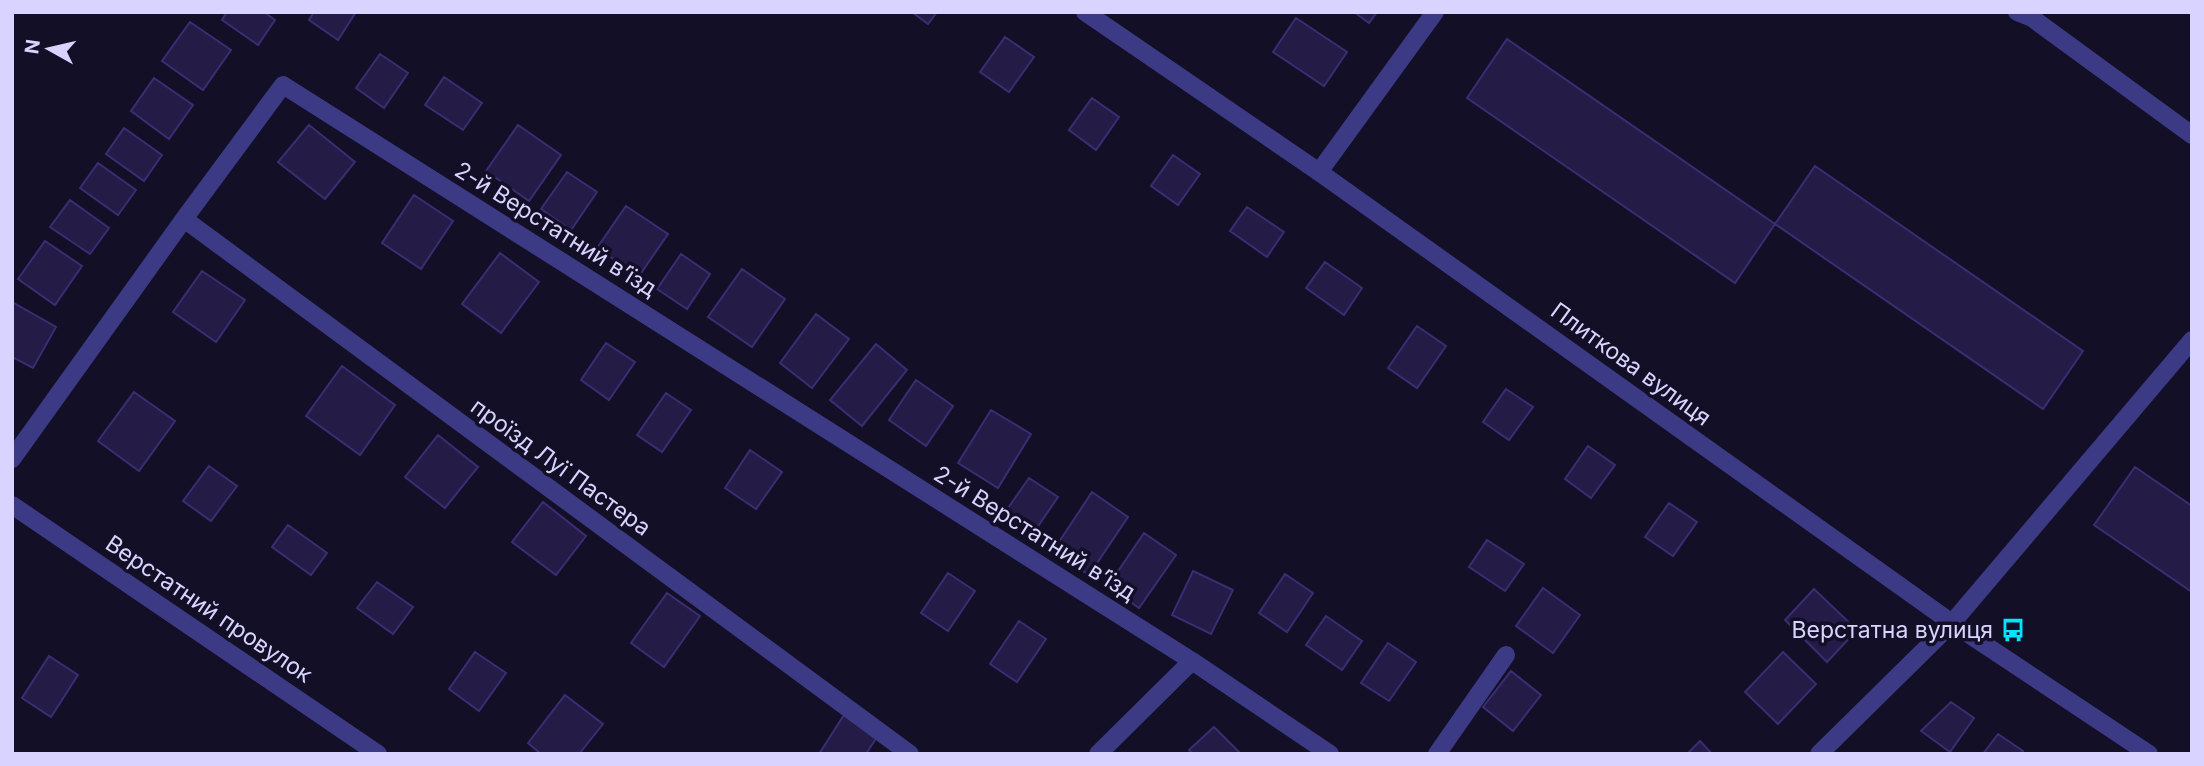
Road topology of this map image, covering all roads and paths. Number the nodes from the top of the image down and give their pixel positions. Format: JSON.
{"nodes":[{"id":1,"x":1085,"y":12,"type":"edge"},
{"id":2,"x":1435,"y":12,"type":"edge"},
{"id":3,"x":2017,"y":12,"type":"edge"},
{"id":4,"x":2192,"y":135,"type":"edge"},
{"id":5,"x":1319,"y":172,"type":"junction"},
{"id":6,"x":184,"y":219,"type":"junction"},
{"id":7,"x":2192,"y":340,"type":"edge"},
{"id":8,"x":12,"y":459,"type":"edge"},
{"id":9,"x":12,"y":505,"type":"edge"},
{"id":10,"x":1952,"y":624,"type":"junction"},
{"id":11,"x":1506,"y":655,"type":"dead end"},
{"id":12,"x":1192,"y":661,"type":"junction"},
{"id":13,"x":378,"y":754,"type":"edge"},
{"id":14,"x":910,"y":754,"type":"edge"},
{"id":15,"x":1098,"y":754,"type":"edge"},
{"id":16,"x":1330,"y":754,"type":"edge"},
{"id":17,"x":1437,"y":754,"type":"edge"},
{"id":18,"x":1819,"y":754,"type":"edge"},
{"id":19,"x":2149,"y":754,"type":"edge"}],
"edges":[{"from":1,"to":5,"type":"street","name":"Плиткова вулиця"},
{"from":2,"to":5,"type":"street"},
{"from":3,"to":4,"type":"street"},
{"from":5,"to":10,"type":"street","name":"Плиткова вулиця"},
{"from":6,"to":8,"type":"street","name":"2-й Верстатний в’їзд"},
{"from":6,"to":12,"type":"street","name":"2-й Верстатний в’їзд"},
{"from":6,"to":14,"type":"street","name":"проїзд Луї Пастера"},
{"from":7,"to":10,"type":"street"},
{"from":9,"to":13,"type":"street","name":"Верстатний провулок"},
{"from":10,"to":18,"type":"street"},
{"from":10,"to":19,"type":"street","name":"Плиткова вулиця"},
{"from":11,"to":17,"type":"street"},
{"from":12,"to":15,"type":"street"},
{"from":12,"to":16,"type":"street","name":"2-й Верстатний в’їзд"}]}
